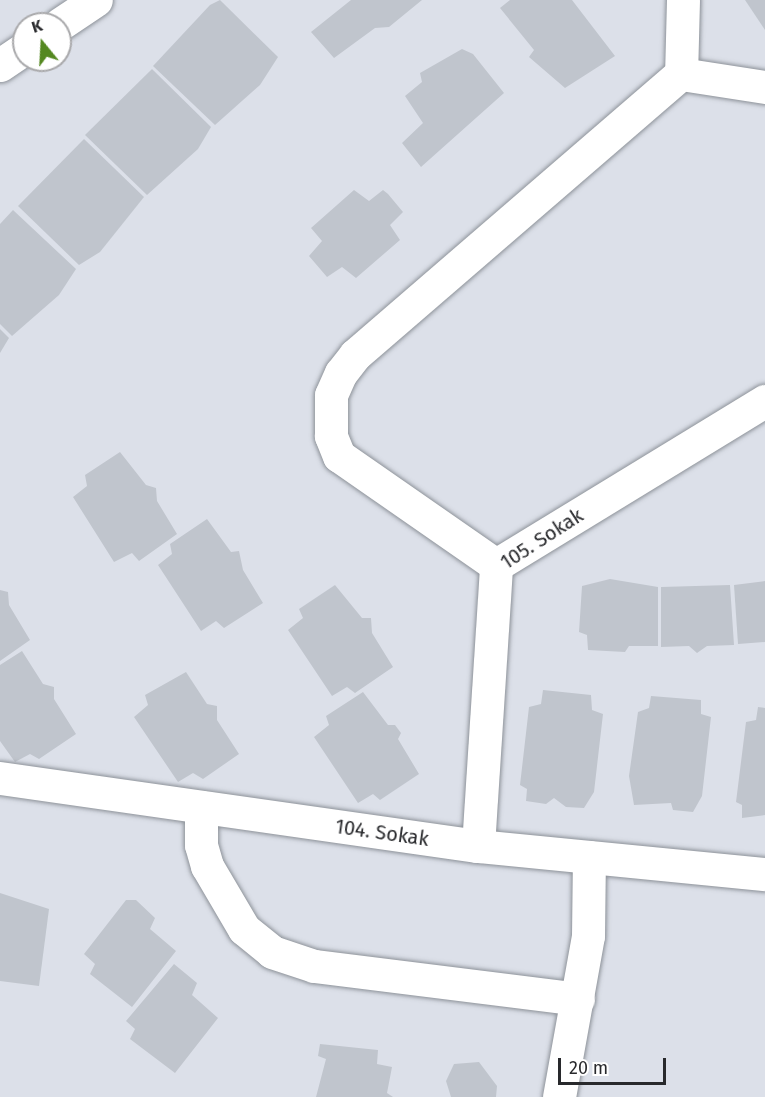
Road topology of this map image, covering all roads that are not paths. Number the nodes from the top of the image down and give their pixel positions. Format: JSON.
{"nodes":[{"id":1,"x":96,"y":0,"type":"edge"},
{"id":2,"x":683,"y":0,"type":"edge"},
{"id":3,"x":72,"y":16,"type":"edge"},
{"id":4,"x":681,"y":74,"type":"junction"},
{"id":5,"x":765,"y":87,"type":"edge"},
{"id":6,"x":765,"y":401,"type":"edge"},
{"id":7,"x":496,"y":565,"type":"junction"},
{"id":8,"x":0,"y":778,"type":"edge"},
{"id":9,"x":201,"y":807,"type":"junction"},
{"id":10,"x":478,"y":846,"type":"junction"},
{"id":11,"x":589,"y":857,"type":"junction"},
{"id":12,"x":765,"y":874,"type":"edge"},
{"id":13,"x":578,"y":999,"type":"junction"},
{"id":14,"x":560,"y":1097,"type":"edge"}],
"edges":[{"from":1,"to":3,"type":"street"},
{"from":2,"to":4,"type":"street"},
{"from":4,"to":5,"type":"street"},
{"from":4,"to":7,"type":"street"},
{"from":6,"to":7,"type":"street","name":"105. Sokak"},
{"from":7,"to":10,"type":"street","name":"105. Sokak"},
{"from":8,"to":9,"type":"street","name":"104. Sokak"},
{"from":9,"to":10,"type":"street","name":"104. Sokak"},
{"from":9,"to":13,"type":"street"},
{"from":10,"to":11,"type":"street","name":"104. Sokak"},
{"from":11,"to":12,"type":"street","name":"104. Sokak"},
{"from":11,"to":13,"type":"street"},
{"from":13,"to":14,"type":"street"}]}
